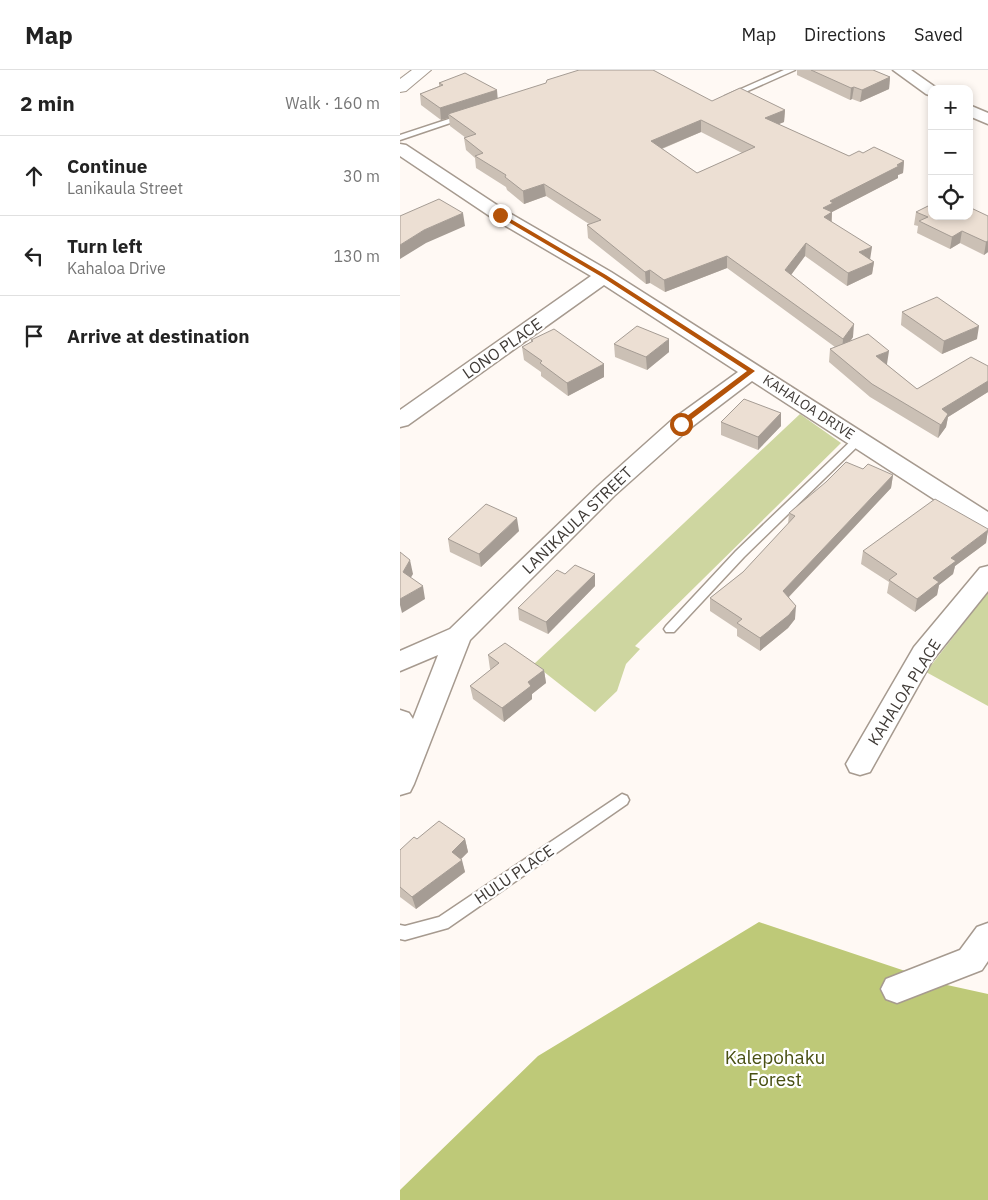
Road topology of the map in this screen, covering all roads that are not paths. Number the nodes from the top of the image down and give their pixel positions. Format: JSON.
{"nodes":[{"id":1,"x":423,"y":70,"type":"edge"},
{"id":2,"x":791,"y":70,"type":"edge"},
{"id":3,"x":901,"y":70,"type":"edge"},
{"id":4,"x":400,"y":87,"type":"edge"},
{"id":5,"x":928,"y":88,"type":"edge"},
{"id":6,"x":722,"y":99,"type":"edge"},
{"id":7,"x":973,"y":112,"type":"edge"},
{"id":8,"x":473,"y":114,"type":"edge"},
{"id":9,"x":988,"y":119,"type":"edge"},
{"id":10,"x":400,"y":138,"type":"edge"},
{"id":11,"x":400,"y":149,"type":"edge"},
{"id":12,"x":604,"y":276,"type":"junction"},
{"id":13,"x":752,"y":371,"type":"junction"},
{"id":14,"x":400,"y":420,"type":"edge"},
{"id":15,"x":858,"y":440,"type":"junction"},
{"id":16,"x":988,"y":523,"type":"edge"},
{"id":17,"x":988,"y":574,"type":"edge"},
{"id":18,"x":670,"y":629,"type":"dead end"},
{"id":19,"x":459,"y":635,"type":"junction"},
{"id":20,"x":400,"y":662,"type":"edge"},
{"id":21,"x":400,"y":720,"type":"edge"},
{"id":22,"x":411,"y":758,"type":"junction"},
{"id":23,"x":860,"y":764,"type":"dead end"},
{"id":24,"x":400,"y":784,"type":"edge"},
{"id":25,"x":622,"y":800,"type":"dead end"},
{"id":26,"x":400,"y":932,"type":"edge"},
{"id":27,"x":988,"y":936,"type":"edge"},
{"id":28,"x":897,"y":989,"type":"dead end"}],
"edges":[{"from":1,"to":4,"type":"street"},
{"from":2,"to":6,"type":"lane"},
{"from":3,"to":5,"type":"street"},
{"from":7,"to":9,"type":"street"},
{"from":8,"to":10,"type":"lane"},
{"from":11,"to":12,"type":"street","name":"KAHALOA DRIVE"},
{"from":12,"to":13,"type":"street","name":"KAHALOA DRIVE"},
{"from":12,"to":14,"type":"street","name":"LONO PLACE"},
{"from":13,"to":15,"type":"street","name":"KAHALOA DRIVE"},
{"from":13,"to":19,"type":"street","name":"LANIKAULA STREET"},
{"from":15,"to":16,"type":"street","name":"KAHALOA DRIVE"},
{"from":15,"to":18,"type":"lane"},
{"from":17,"to":23,"type":"street","name":"KAHALOA PLACE"},
{"from":19,"to":20,"type":"street","name":"LANIKAULA STREET"},
{"from":19,"to":22,"type":"street"},
{"from":21,"to":22,"type":"street"},
{"from":22,"to":24,"type":"street"},
{"from":25,"to":26,"type":"lane","name":"HULU PLACE"},
{"from":27,"to":28,"type":"street"}]}
